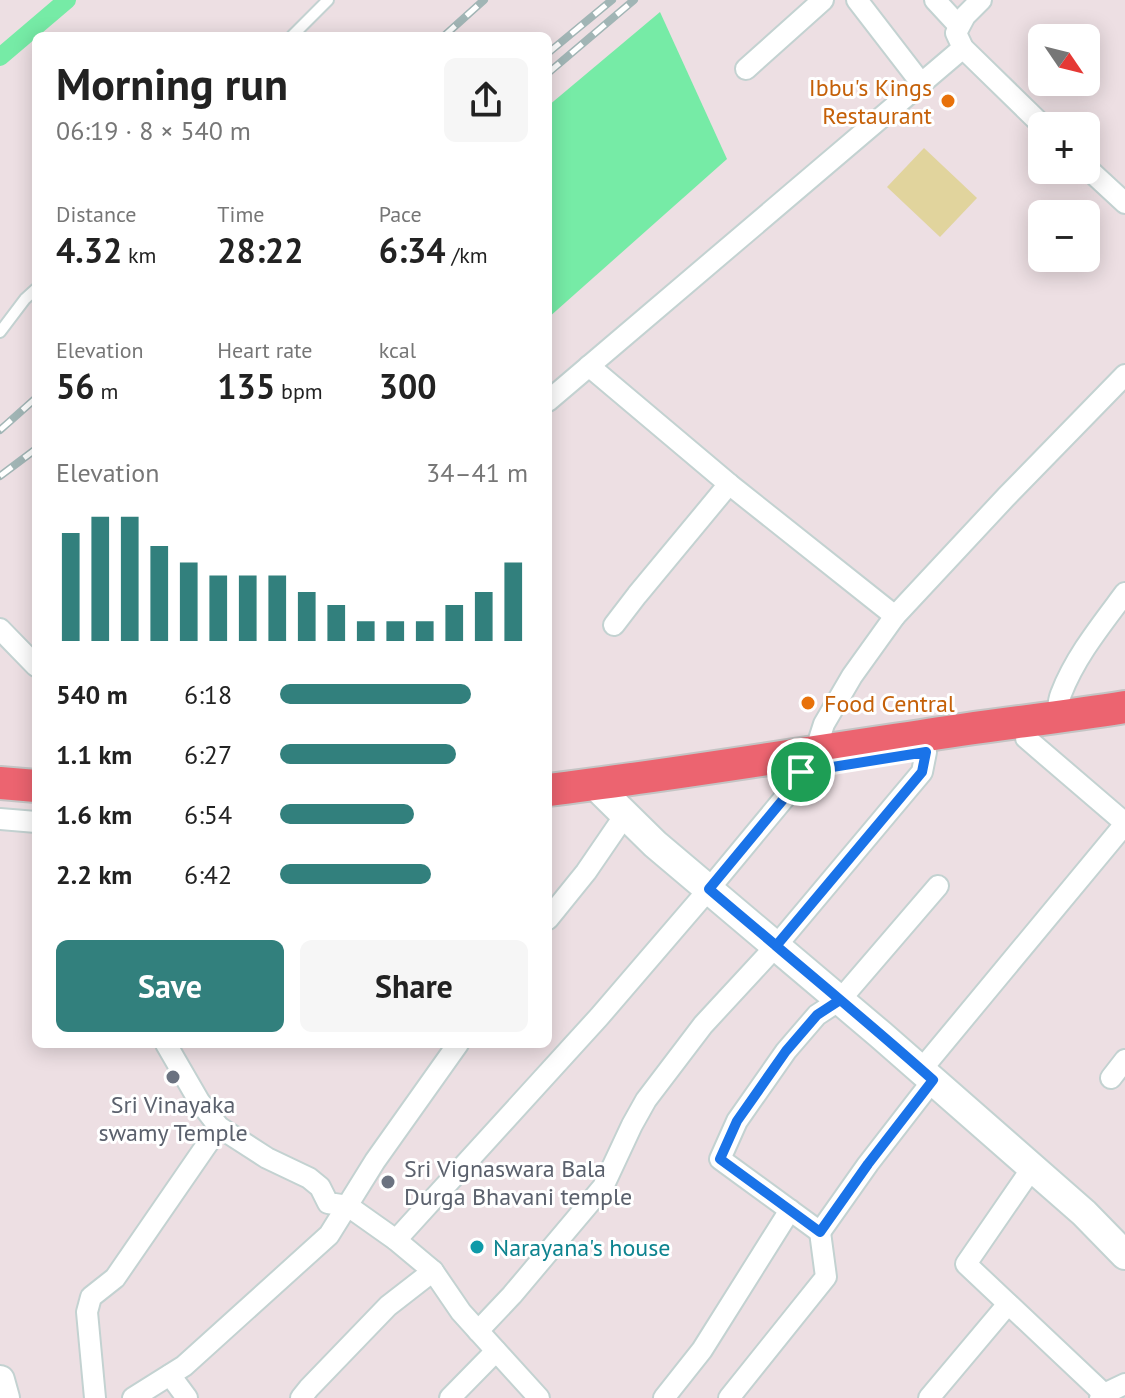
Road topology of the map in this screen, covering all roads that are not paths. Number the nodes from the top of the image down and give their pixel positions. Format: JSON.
{"nodes":[{"id":1,"x":328,"y":0,"type":"edge"},
{"id":2,"x":823,"y":0,"type":"edge"},
{"id":3,"x":857,"y":0,"type":"edge"},
{"id":4,"x":935,"y":0,"type":"edge"},
{"id":5,"x":981,"y":0,"type":"edge"},
{"id":6,"x":959,"y":26,"type":"junction"},
{"id":7,"x":296,"y":32,"type":"edge"},
{"id":8,"x":963,"y":48,"type":"junction"},
{"id":9,"x":746,"y":69,"type":"dead end"},
{"id":10,"x":921,"y":83,"type":"junction"},
{"id":11,"x":1029,"y":112,"type":"edge"},
{"id":12,"x":1100,"y":180,"type":"edge"},
{"id":13,"x":1125,"y":203,"type":"edge"},
{"id":14,"x":32,"y":293,"type":"edge"},
{"id":15,"x":0,"y":332,"type":"edge"},
{"id":16,"x":589,"y":366,"type":"junction"},
{"id":17,"x":1125,"y":375,"type":"edge"},
{"id":18,"x":552,"y":398,"type":"edge"},
{"id":19,"x":729,"y":484,"type":"junction"},
{"id":20,"x":1125,"y":593,"type":"edge"},
{"id":21,"x":895,"y":616,"type":"junction"},
{"id":22,"x":614,"y":625,"type":"dead end"},
{"id":23,"x":0,"y":629,"type":"edge"},
{"id":24,"x":32,"y":662,"type":"edge"},
{"id":25,"x":1125,"y":707,"type":"edge"},
{"id":26,"x":1057,"y":718,"type":"junction"},
{"id":27,"x":1125,"y":725,"type":"edge"},
{"id":28,"x":1026,"y":738,"type":"junction"},
{"id":29,"x":926,"y":752,"type":"junction"},
{"id":30,"x":808,"y":762,"type":"junction"},
{"id":31,"x":0,"y":772,"type":"edge"},
{"id":32,"x":32,"y":775,"type":"edge"},
{"id":33,"x":0,"y":783,"type":"edge"},
{"id":34,"x":32,"y":786,"type":"edge"},
{"id":35,"x":552,"y":791,"type":"edge"},
{"id":36,"x":609,"y":799,"type":"junction"},
{"id":37,"x":552,"y":806,"type":"edge"},
{"id":38,"x":0,"y":819,"type":"edge"},
{"id":39,"x":32,"y":822,"type":"edge"},
{"id":40,"x":1125,"y":823,"type":"edge"},
{"id":41,"x":938,"y":886,"type":"dead end"},
{"id":42,"x":709,"y":889,"type":"junction"},
{"id":43,"x":552,"y":914,"type":"edge"},
{"id":44,"x":776,"y":946,"type":"junction"},
{"id":45,"x":840,"y":1000,"type":"junction"},
{"id":46,"x":168,"y":1048,"type":"edge"},
{"id":47,"x":455,"y":1048,"type":"edge"},
{"id":48,"x":1125,"y":1060,"type":"edge"},
{"id":49,"x":927,"y":1075,"type":"junction"},
{"id":50,"x":1111,"y":1078,"type":"dead end"},
{"id":51,"x":219,"y":1127,"type":"junction"},
{"id":52,"x":1032,"y":1168,"type":"junction"},
{"id":53,"x":348,"y":1206,"type":"junction"},
{"id":54,"x":790,"y":1210,"type":"junction"},
{"id":55,"x":820,"y":1232,"type":"junction"},
{"id":56,"x":396,"y":1240,"type":"junction"},
{"id":57,"x":1120,"y":1240,"type":"edge"},
{"id":58,"x":433,"y":1271,"type":"junction"},
{"id":59,"x":1008,"y":1304,"type":"junction"},
{"id":60,"x":478,"y":1331,"type":"junction"},
{"id":61,"x":496,"y":1351,"type":"junction"},
{"id":62,"x":170,"y":1375,"type":"junction"},
{"id":63,"x":0,"y":1380,"type":"edge"},
{"id":64,"x":1125,"y":1384,"type":"edge"},
{"id":65,"x":1102,"y":1396,"type":"edge"},
{"id":66,"x":5,"y":1398,"type":"edge"},
{"id":67,"x":95,"y":1398,"type":"edge"},
{"id":68,"x":133,"y":1398,"type":"edge"},
{"id":69,"x":187,"y":1398,"type":"edge"},
{"id":70,"x":301,"y":1398,"type":"edge"},
{"id":71,"x":450,"y":1398,"type":"edge"},
{"id":72,"x":539,"y":1398,"type":"edge"},
{"id":73,"x":664,"y":1398,"type":"edge"},
{"id":74,"x":729,"y":1398,"type":"edge"},
{"id":75,"x":929,"y":1398,"type":"edge"}],
"edges":[{"from":1,"to":7,"type":"lane"},
{"from":2,"to":9,"type":"street"},
{"from":3,"to":10,"type":"street"},
{"from":4,"to":6,"type":"street"},
{"from":5,"to":6,"type":"street"},
{"from":6,"to":8,"type":"street"},
{"from":8,"to":10,"type":"street"},
{"from":8,"to":11,"type":"street"},
{"from":10,"to":16,"type":"street"},
{"from":12,"to":13,"type":"street"},
{"from":14,"to":15,"type":"lane"},
{"from":16,"to":18,"type":"street"},
{"from":16,"to":19,"type":"street"},
{"from":17,"to":21,"type":"street"},
{"from":19,"to":21,"type":"street"},
{"from":19,"to":22,"type":"street"},
{"from":20,"to":26,"type":"street"},
{"from":21,"to":30,"type":"street"},
{"from":23,"to":24,"type":"street"},
{"from":25,"to":26,"type":"main road"},
{"from":26,"to":30,"type":"main road"},
{"from":27,"to":28,"type":"main road"},
{"from":28,"to":29,"type":"main road"},
{"from":28,"to":40,"type":"street"},
{"from":29,"to":30,"type":"main road"},
{"from":29,"to":44,"type":"street"},
{"from":30,"to":36,"type":"main road"},
{"from":30,"to":42,"type":"street"},
{"from":31,"to":32,"type":"street"},
{"from":33,"to":34,"type":"main road"},
{"from":35,"to":36,"type":"main road"},
{"from":36,"to":37,"type":"main road"},
{"from":36,"to":42,"type":"main road"},
{"from":36,"to":43,"type":"street"},
{"from":38,"to":39,"type":"street"},
{"from":40,"to":49,"type":"street"},
{"from":41,"to":45,"type":"street"},
{"from":42,"to":44,"type":"main road"},
{"from":42,"to":56,"type":"street"},
{"from":44,"to":45,"type":"main road"},
{"from":44,"to":60,"type":"street"},
{"from":45,"to":49,"type":"main road"},
{"from":45,"to":54,"type":"street"},
{"from":46,"to":51,"type":"street"},
{"from":47,"to":53,"type":"street"},
{"from":48,"to":50,"type":"street"},
{"from":49,"to":52,"type":"main road"},
{"from":49,"to":55,"type":"street"},
{"from":51,"to":53,"type":"street"},
{"from":51,"to":67,"type":"street"},
{"from":52,"to":57,"type":"main road"},
{"from":52,"to":59,"type":"street"},
{"from":53,"to":56,"type":"street"},
{"from":53,"to":62,"type":"street"},
{"from":54,"to":55,"type":"street"},
{"from":54,"to":73,"type":"street"},
{"from":55,"to":74,"type":"street"},
{"from":56,"to":58,"type":"street"},
{"from":58,"to":60,"type":"street"},
{"from":58,"to":70,"type":"street"},
{"from":59,"to":65,"type":"street"},
{"from":59,"to":75,"type":"street"},
{"from":60,"to":61,"type":"street"},
{"from":61,"to":71,"type":"street"},
{"from":61,"to":72,"type":"street"},
{"from":62,"to":68,"type":"street"},
{"from":62,"to":69,"type":"street"},
{"from":63,"to":66,"type":"main road"},
{"from":64,"to":65,"type":"street"}]}
